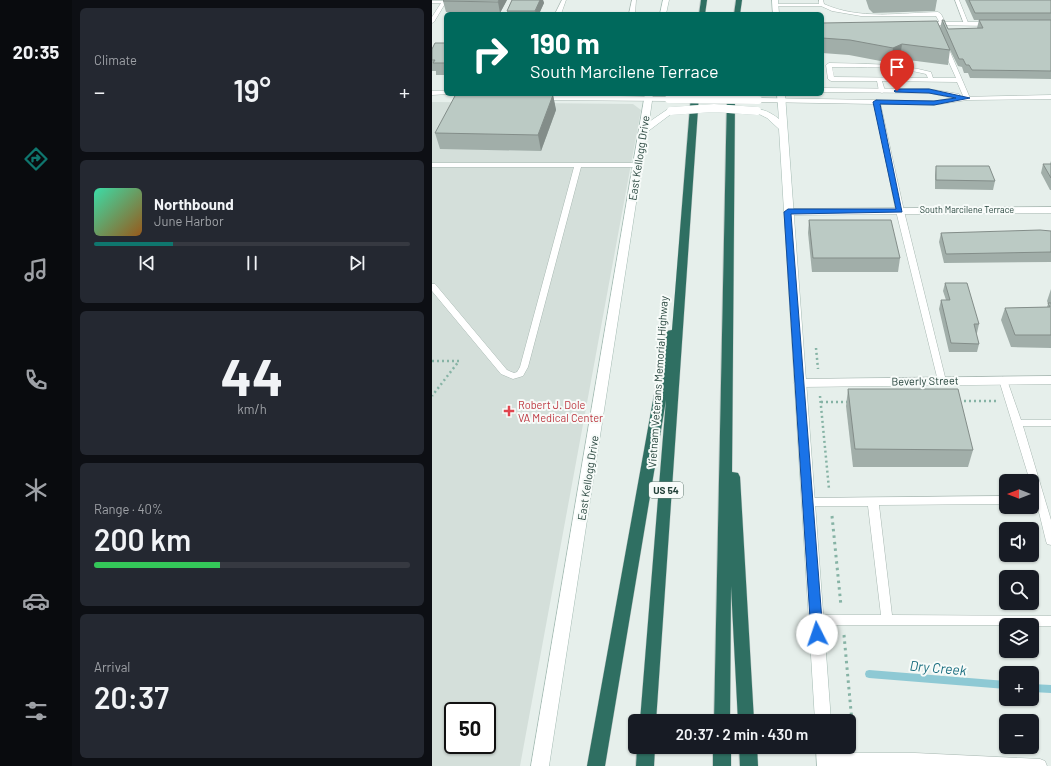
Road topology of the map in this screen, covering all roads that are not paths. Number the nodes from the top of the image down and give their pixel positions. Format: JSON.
{"nodes":[{"id":1,"x":564,"y":0,"type":"edge"},
{"id":2,"x":634,"y":0,"type":"edge"},
{"id":3,"x":666,"y":0,"type":"edge"},
{"id":4,"x":698,"y":0,"type":"edge"},
{"id":5,"x":704,"y":0,"type":"edge"},
{"id":6,"x":733,"y":0,"type":"edge"},
{"id":7,"x":738,"y":0,"type":"edge"},
{"id":8,"x":957,"y":0,"type":"edge"},
{"id":9,"x":445,"y":1,"type":"edge"},
{"id":10,"x":432,"y":2,"type":"edge"},
{"id":11,"x":775,"y":3,"type":"edge"},
{"id":12,"x":822,"y":3,"type":"edge"},
{"id":13,"x":559,"y":12,"type":"edge"},
{"id":14,"x":632,"y":12,"type":"edge"},
{"id":15,"x":663,"y":12,"type":"edge"},
{"id":16,"x":698,"y":12,"type":"edge"},
{"id":17,"x":702,"y":12,"type":"edge"},
{"id":18,"x":733,"y":12,"type":"edge"},
{"id":19,"x":737,"y":12,"type":"edge"},
{"id":20,"x":432,"y":21,"type":"edge"},
{"id":21,"x":917,"y":24,"type":"edge"},
{"id":22,"x":939,"y":24,"type":"junction"},
{"id":23,"x":967,"y":24,"type":"junction"},
{"id":24,"x":1005,"y":24,"type":"edge"},
{"id":25,"x":938,"y":32,"type":"edge"},
{"id":26,"x":941,"y":38,"type":"edge"},
{"id":27,"x":824,"y":62,"type":"edge"},
{"id":28,"x":829,"y":65,"type":"junction"},
{"id":29,"x":879,"y":79,"type":"junction"},
{"id":30,"x":931,"y":80,"type":"junction"},
{"id":31,"x":959,"y":80,"type":"junction"},
{"id":32,"x":824,"y":90,"type":"edge"},
{"id":33,"x":882,"y":91,"type":"junction"},
{"id":34,"x":432,"y":93,"type":"edge"},
{"id":35,"x":444,"y":93,"type":"edge"},
{"id":36,"x":530,"y":96,"type":"edge"},
{"id":37,"x":649,"y":96,"type":"edge"},
{"id":38,"x":696,"y":96,"type":"edge"},
{"id":39,"x":731,"y":96,"type":"edge"},
{"id":40,"x":781,"y":97,"type":"edge"},
{"id":41,"x":1051,"y":97,"type":"edge"},
{"id":42,"x":967,"y":98,"type":"junction"},
{"id":43,"x":876,"y":102,"type":"junction"},
{"id":44,"x":783,"y":128,"type":"junction"},
{"id":45,"x":644,"y":131,"type":"junction"},
{"id":46,"x":432,"y":165,"type":"edge"},
{"id":47,"x":578,"y":165,"type":"junction"},
{"id":48,"x":638,"y":165,"type":"junction"},
{"id":49,"x":1051,"y":210,"type":"edge"},
{"id":50,"x":900,"y":211,"type":"junction"},
{"id":51,"x":788,"y":212,"type":"junction"},
{"id":52,"x":684,"y":260,"type":"junction"},
{"id":53,"x":432,"y":286,"type":"edge"},
{"id":54,"x":727,"y":372,"type":"junction"},
{"id":55,"x":1003,"y":380,"type":"junction"},
{"id":56,"x":1051,"y":380,"type":"edge"},
{"id":57,"x":942,"y":381,"type":"junction"},
{"id":58,"x":800,"y":383,"type":"junction"},
{"id":59,"x":1017,"y":423,"type":"junction"},
{"id":60,"x":1051,"y":423,"type":"edge"},
{"id":61,"x":1030,"y":474,"type":"edge"},
{"id":62,"x":999,"y":500,"type":"edge"},
{"id":63,"x":808,"y":502,"type":"junction"},
{"id":64,"x":873,"y":502,"type":"junction"},
{"id":65,"x":1039,"y":508,"type":"edge"},
{"id":66,"x":1051,"y":542,"type":"edge"},
{"id":67,"x":816,"y":620,"type":"junction"},
{"id":68,"x":887,"y":620,"type":"junction"},
{"id":69,"x":1051,"y":621,"type":"edge"},
{"id":70,"x":649,"y":714,"type":"edge"},
{"id":71,"x":722,"y":714,"type":"edge"},
{"id":72,"x":746,"y":714,"type":"edge"},
{"id":73,"x":823,"y":714,"type":"edge"},
{"id":74,"x":646,"y":754,"type":"edge"},
{"id":75,"x":722,"y":754,"type":"edge"},
{"id":76,"x":748,"y":754,"type":"edge"},
{"id":77,"x":826,"y":758,"type":"edge"},
{"id":78,"x":915,"y":763,"type":"edge"},
{"id":79,"x":540,"y":766,"type":"edge"},
{"id":80,"x":596,"y":766,"type":"edge"},
{"id":81,"x":645,"y":766,"type":"edge"},
{"id":82,"x":722,"y":766,"type":"edge"},
{"id":83,"x":749,"y":766,"type":"edge"},
{"id":84,"x":1040,"y":766,"type":"edge"}],
"edges":[{"from":1,"to":13,"type":"lane"},
{"from":2,"to":14,"type":"lane"},
{"from":3,"to":15,"type":"main road"},
{"from":4,"to":16,"type":"highway"},
{"from":5,"to":17,"type":"highway"},
{"from":6,"to":18,"type":"highway"},
{"from":7,"to":19,"type":"highway"},
{"from":8,"to":23,"type":"lane"},
{"from":9,"to":10,"type":"lane"},
{"from":9,"to":20,"type":"lane"},
{"from":11,"to":12,"type":"lane"},
{"from":12,"to":22,"type":"lane"},
{"from":21,"to":22,"type":"main road"},
{"from":22,"to":23,"type":"main road"},
{"from":22,"to":25,"type":"lane"},
{"from":23,"to":24,"type":"main road"},
{"from":26,"to":31,"type":"lane"},
{"from":27,"to":28,"type":"lane"},
{"from":28,"to":29,"type":"lane"},
{"from":28,"to":30,"type":"lane"},
{"from":29,"to":30,"type":"lane"},
{"from":29,"to":33,"type":"lane"},
{"from":30,"to":31,"type":"lane"},
{"from":31,"to":42,"type":"lane"},
{"from":32,"to":33,"type":"main road"},
{"from":33,"to":42,"type":"main road"},
{"from":34,"to":35,"type":"main road"},
{"from":36,"to":37,"type":"main road"},
{"from":37,"to":40,"type":"main road","bridge":true},
{"from":37,"to":45,"type":"main road","name":"East Kellogg Drive"},
{"from":38,"to":52,"type":"highway","name":"Vietnam Veterans Memorial Highway","number":"US 54"},
{"from":39,"to":54,"type":"highway"},
{"from":40,"to":43,"type":"main road"},
{"from":40,"to":44,"type":"main road"},
{"from":41,"to":42,"type":"main road"},
{"from":42,"to":43,"type":"main road"},
{"from":43,"to":50,"type":"lane"},
{"from":44,"to":45,"type":"main road","bridge":true},
{"from":44,"to":51,"type":"main road"},
{"from":45,"to":48,"type":"main road","name":"East Kellogg Drive"},
{"from":46,"to":47,"type":"lane"},
{"from":47,"to":48,"type":"lane"},
{"from":47,"to":53,"type":"lane"},
{"from":48,"to":79,"type":"main road","name":"East Kellogg Drive"},
{"from":49,"to":50,"type":"main road","name":"South Marcilene Terrace"},
{"from":50,"to":51,"type":"main road","name":"South Marcilene Terrace"},
{"from":50,"to":57,"type":"lane"},
{"from":51,"to":58,"type":"main road"},
{"from":52,"to":70,"type":"highway","name":"Vietnam Veterans Memorial Highway","number":"US 54"},
{"from":52,"to":80,"type":"highway"},
{"from":54,"to":71,"type":"highway"},
{"from":54,"to":72,"type":"highway"},
{"from":55,"to":56,"type":"main road","name":"Beverly Street"},
{"from":55,"to":57,"type":"main road","name":"Beverly Street"},
{"from":55,"to":59,"type":"lane"},
{"from":57,"to":58,"type":"main road","name":"Beverly Street"},
{"from":58,"to":63,"type":"main road"},
{"from":59,"to":60,"type":"lane"},
{"from":59,"to":61,"type":"lane"},
{"from":62,"to":64,"type":"lane"},
{"from":63,"to":64,"type":"lane"},
{"from":63,"to":67,"type":"main road"},
{"from":64,"to":68,"type":"lane"},
{"from":65,"to":66,"type":"lane"},
{"from":67,"to":68,"type":"lane"},
{"from":67,"to":73,"type":"main road"},
{"from":68,"to":69,"type":"lane"},
{"from":74,"to":81,"type":"highway"},
{"from":75,"to":82,"type":"highway"},
{"from":76,"to":83,"type":"highway"},
{"from":77,"to":78,"type":"lane"},
{"from":78,"to":84,"type":"lane"}]}
